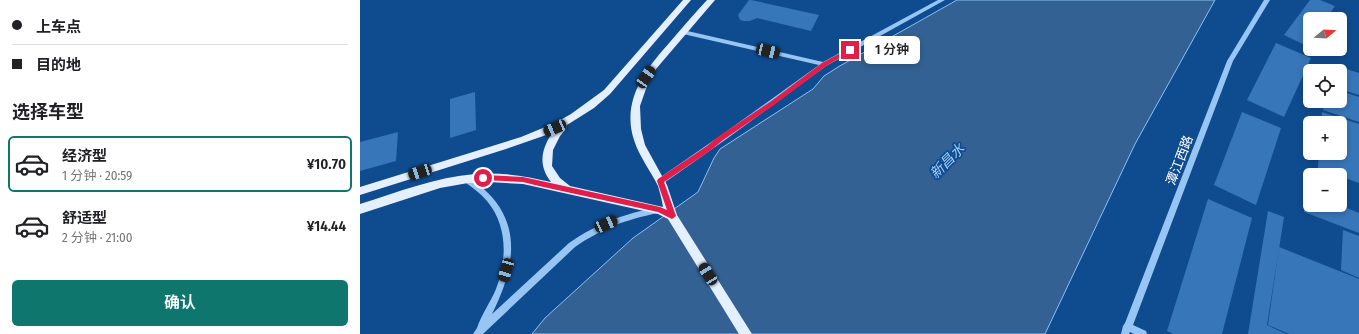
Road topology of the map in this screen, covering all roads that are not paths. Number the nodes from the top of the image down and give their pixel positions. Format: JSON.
{"nodes":[{"id":1,"x":688,"y":0,"type":"edge"},
{"id":2,"x":711,"y":0,"type":"edge"},
{"id":3,"x":942,"y":0,"type":"edge"},
{"id":4,"x":1267,"y":0,"type":"edge"},
{"id":5,"x":683,"y":32,"type":"junction"},
{"id":6,"x":824,"y":64,"type":"junction"},
{"id":7,"x":569,"y":121,"type":"junction"},
{"id":8,"x":466,"y":179,"type":"junction"},
{"id":9,"x":661,"y":181,"type":"junction"},
{"id":10,"x":569,"y":189,"type":"junction"},
{"id":11,"x":360,"y":191,"type":"edge"},
{"id":12,"x":360,"y":209,"type":"edge"},
{"id":13,"x":660,"y":210,"type":"junction"},
{"id":14,"x":672,"y":216,"type":"junction"},
{"id":15,"x":1126,"y":330,"type":"edge"},
{"id":16,"x":478,"y":333,"type":"edge"},
{"id":17,"x":746,"y":334,"type":"edge"},
{"id":18,"x":1143,"y":334,"type":"edge"}],
"edges":[{"from":1,"to":7,"type":"main road"},
{"from":2,"to":5,"type":"main road"},
{"from":3,"to":6,"type":"street"},
{"from":4,"to":15,"type":"street","name":"潭江西路"},
{"from":5,"to":6,"type":"street"},
{"from":5,"to":9,"type":"main road"},
{"from":6,"to":9,"type":"street"},
{"from":7,"to":10,"type":"main road"},
{"from":7,"to":11,"type":"main road"},
{"from":8,"to":10,"type":"main road"},
{"from":8,"to":12,"type":"main road"},
{"from":8,"to":16,"type":"street"},
{"from":9,"to":14,"type":"main road"},
{"from":10,"to":13,"type":"main road"},
{"from":13,"to":14,"type":"main road"},
{"from":13,"to":16,"type":"street"},
{"from":14,"to":17,"type":"main road"},
{"from":15,"to":18,"type":"street"}]}
